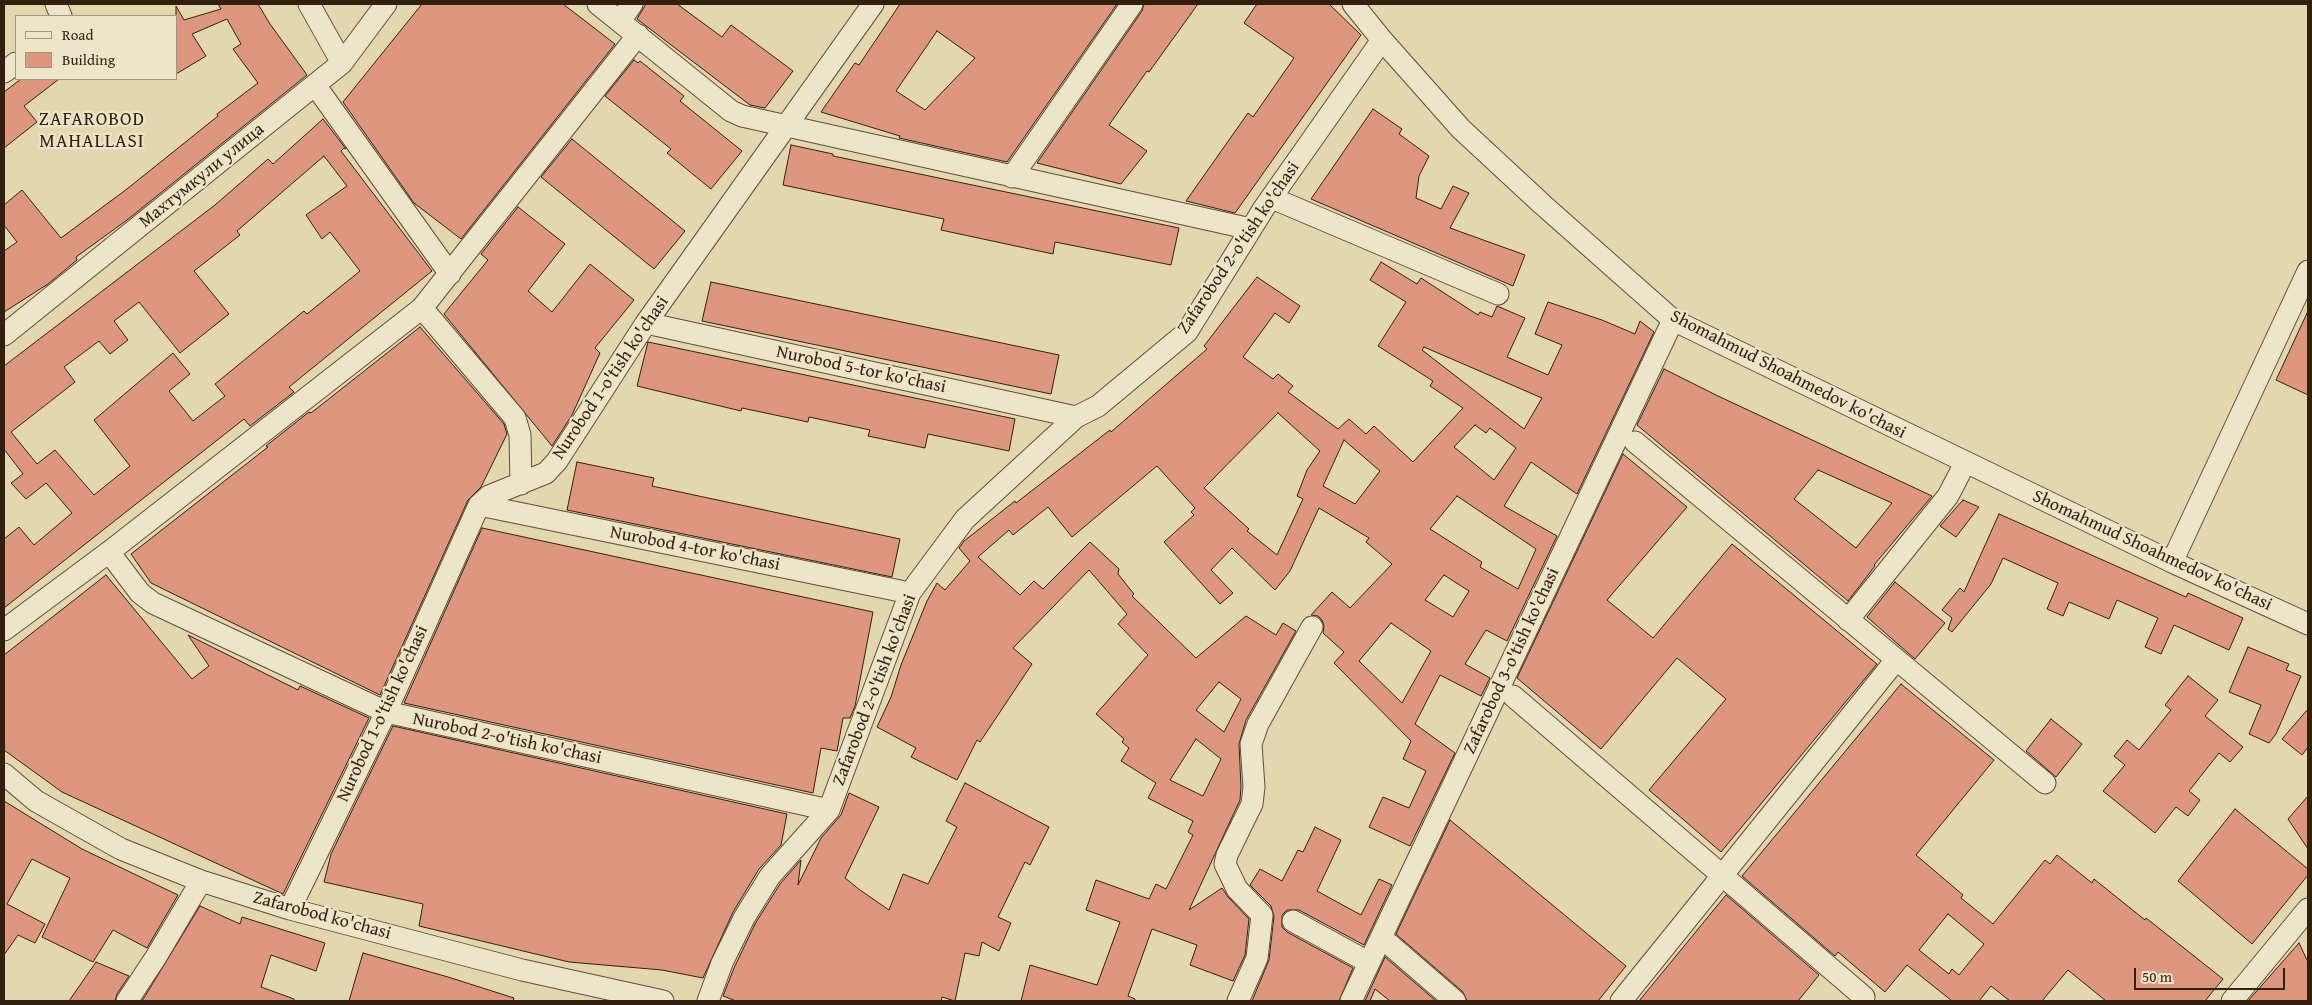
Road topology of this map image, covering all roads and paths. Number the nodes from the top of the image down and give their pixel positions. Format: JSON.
{"nodes":[{"id":1,"x":309,"y":4,"type":"edge"},
{"id":2,"x":386,"y":4,"type":"edge"},
{"id":3,"x":598,"y":4,"type":"edge"},
{"id":4,"x":873,"y":4,"type":"edge"},
{"id":5,"x":1132,"y":4,"type":"edge"},
{"id":6,"x":1353,"y":4,"type":"edge"},
{"id":7,"x":626,"y":12,"type":"edge"},
{"id":8,"x":638,"y":35,"type":"junction"},
{"id":9,"x":1382,"y":40,"type":"junction"},
{"id":10,"x":342,"y":63,"type":"junction"},
{"id":11,"x":15,"y":64,"type":"edge"},
{"id":12,"x":4,"y":72,"type":"edge"},
{"id":13,"x":315,"y":85,"type":"junction"},
{"id":14,"x":786,"y":127,"type":"junction"},
{"id":15,"x":1012,"y":177,"type":"junction"},
{"id":16,"x":1272,"y":198,"type":"junction"},
{"id":17,"x":1251,"y":229,"type":"junction"},
{"id":18,"x":2308,"y":271,"type":"edge"},
{"id":19,"x":450,"y":274,"type":"junction"},
{"id":20,"x":1498,"y":294,"type":"dead end"},
{"id":21,"x":422,"y":308,"type":"junction"},
{"id":22,"x":1673,"y":320,"type":"junction"},
{"id":23,"x":646,"y":323,"type":"junction"},
{"id":24,"x":6,"y":329,"type":"edge"},
{"id":25,"x":1076,"y":417,"type":"junction"},
{"id":26,"x":1634,"y":442,"type":"dead end"},
{"id":27,"x":1965,"y":463,"type":"junction"},
{"id":28,"x":521,"y":484,"type":"junction"},
{"id":29,"x":479,"y":505,"type":"junction"},
{"id":30,"x":110,"y":552,"type":"junction"},
{"id":31,"x":2172,"y":562,"type":"junction"},
{"id":32,"x":910,"y":593,"type":"junction"},
{"id":33,"x":1848,"y":620,"type":"junction"},
{"id":34,"x":2308,"y":624,"type":"edge"},
{"id":35,"x":1312,"y":627,"type":"dead end"},
{"id":36,"x":4,"y":630,"type":"edge"},
{"id":37,"x":1896,"y":660,"type":"junction"},
{"id":38,"x":1513,"y":696,"type":"dead end"},
{"id":39,"x":386,"y":712,"type":"junction"},
{"id":40,"x":4,"y":774,"type":"edge"},
{"id":41,"x":2045,"y":783,"type":"dead end"},
{"id":42,"x":829,"y":810,"type":"junction"},
{"id":43,"x":1721,"y":876,"type":"junction"},
{"id":44,"x":201,"y":882,"type":"junction"},
{"id":45,"x":290,"y":909,"type":"junction"},
{"id":46,"x":2306,"y":918,"type":"edge"},
{"id":47,"x":1293,"y":921,"type":"dead end"},
{"id":48,"x":1389,"y":944,"type":"dead end"},
{"id":49,"x":1368,"y":962,"type":"junction"},
{"id":50,"x":1864,"y":997,"type":"dead end"},
{"id":51,"x":128,"y":1001,"type":"edge"},
{"id":52,"x":663,"y":1001,"type":"edge"},
{"id":53,"x":708,"y":1001,"type":"edge"},
{"id":54,"x":1238,"y":1001,"type":"edge"},
{"id":55,"x":1351,"y":1001,"type":"edge"},
{"id":56,"x":1456,"y":1001,"type":"edge"},
{"id":57,"x":1621,"y":1001,"type":"edge"},
{"id":58,"x":2232,"y":1001,"type":"edge"}],
"edges":[{"from":1,"to":10,"type":"street"},
{"from":2,"to":10,"type":"street","name":"Махтумкули улица"},
{"from":3,"to":7,"type":"street"},
{"from":4,"to":14,"type":"street","name":"Nurobod 1-o'tish ko'chasi"},
{"from":5,"to":15,"type":"street"},
{"from":6,"to":9,"type":"street","name":"Shomahmud Shoahmedov ko'chasi"},
{"from":7,"to":8,"type":"street"},
{"from":8,"to":14,"type":"street"},
{"from":8,"to":19,"type":"street"},
{"from":9,"to":16,"type":"street","name":"Zafarobod 2-o'tish ko'chasi"},
{"from":9,"to":22,"type":"street","name":"Shomahmud Shoahmedov ko'chasi"},
{"from":10,"to":13,"type":"street","name":"Махтумкули улица"},
{"from":11,"to":12,"type":"street"},
{"from":13,"to":19,"type":"street"},
{"from":13,"to":24,"type":"street","name":"Махтумкули улица"},
{"from":14,"to":15,"type":"street"},
{"from":14,"to":23,"type":"street","name":"Nurobod 1-o'tish ko'chasi"},
{"from":15,"to":17,"type":"street"},
{"from":16,"to":17,"type":"street","name":"Zafarobod 2-o'tish ko'chasi"},
{"from":16,"to":20,"type":"street"},
{"from":17,"to":25,"type":"street","name":"Zafarobod 2-o'tish ko'chasi"},
{"from":18,"to":31,"type":"street"},
{"from":19,"to":21,"type":"street"},
{"from":21,"to":28,"type":"street"},
{"from":21,"to":30,"type":"street"},
{"from":22,"to":27,"type":"street","name":"Shomahmud Shoahmedov ko'chasi"},
{"from":22,"to":49,"type":"street","name":"Zafarobod 3-o'tish ko'chasi"},
{"from":23,"to":25,"type":"street","name":"Nurobod 5-tor ko'chasi"},
{"from":23,"to":28,"type":"street","name":"Nurobod 1-o'tish ko'chasi"},
{"from":25,"to":32,"type":"street","name":"Zafarobod 2-o'tish ko'chasi"},
{"from":26,"to":33,"type":"street"},
{"from":27,"to":31,"type":"street","name":"Shomahmud Shoahmedov ko'chasi"},
{"from":27,"to":33,"type":"street"},
{"from":28,"to":29,"type":"street","name":"Nurobod 1-o'tish ko'chasi"},
{"from":29,"to":32,"type":"street","name":"Nurobod 4-tor ko'chasi"},
{"from":29,"to":39,"type":"street","name":"Nurobod 1-o'tish ko'chasi"},
{"from":30,"to":36,"type":"street"},
{"from":30,"to":39,"type":"street","name":"Nurobod 2-o'tish ko'chasi"},
{"from":31,"to":34,"type":"street","name":"Shomahmud Shoahmedov ko'chasi"},
{"from":32,"to":42,"type":"street","name":"Zafarobod 2-o'tish ko'chasi"},
{"from":33,"to":37,"type":"street"},
{"from":35,"to":54,"type":"street"},
{"from":37,"to":41,"type":"street"},
{"from":37,"to":43,"type":"street"},
{"from":38,"to":43,"type":"street"},
{"from":39,"to":42,"type":"street","name":"Nurobod 2-o'tish ko'chasi"},
{"from":39,"to":45,"type":"street","name":"Nurobod 1-o'tish ko'chasi"},
{"from":40,"to":44,"type":"street","name":"Zafarobod ko'chasi"},
{"from":42,"to":53,"type":"street","name":"Zafarobod 2-o'tish ko'chasi"},
{"from":43,"to":50,"type":"street"},
{"from":43,"to":57,"type":"street"},
{"from":44,"to":45,"type":"street","name":"Zafarobod ko'chasi"},
{"from":44,"to":51,"type":"street"},
{"from":45,"to":52,"type":"street","name":"Zafarobod ko'chasi"},
{"from":46,"to":58,"type":"street"},
{"from":47,"to":49,"type":"street"},
{"from":48,"to":56,"type":"street"},
{"from":49,"to":55,"type":"street","name":"Zafarobod 3-o'tish ko'chasi"}]}
